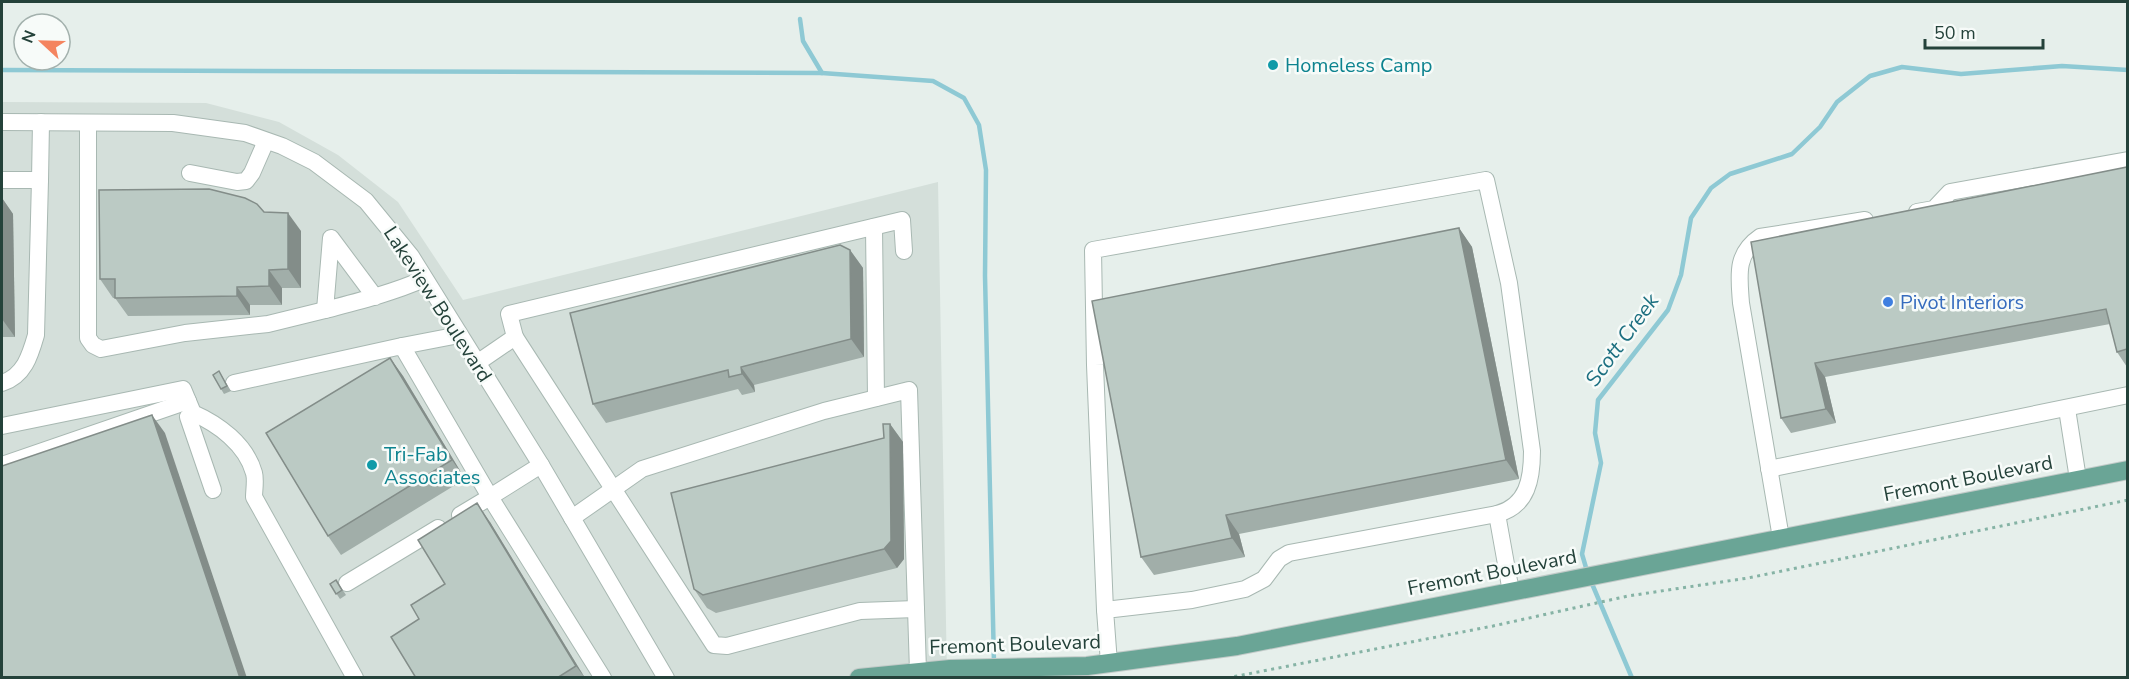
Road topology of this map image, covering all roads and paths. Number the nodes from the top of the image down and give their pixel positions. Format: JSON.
{"nodes":[{"id":1,"x":2,"y":122,"type":"edge"},
{"id":2,"x":41,"y":122,"type":"junction"},
{"id":3,"x":88,"y":123,"type":"junction"},
{"id":4,"x":266,"y":141,"type":"junction"},
{"id":5,"x":2127,"y":160,"type":"edge"},
{"id":6,"x":190,"y":173,"type":"dead end"},
{"id":7,"x":2,"y":180,"type":"edge"},
{"id":8,"x":40,"y":180,"type":"junction"},
{"id":9,"x":874,"y":227,"type":"junction"},
{"id":10,"x":904,"y":251,"type":"dead end"},
{"id":11,"x":424,"y":279,"type":"junction"},
{"id":12,"x":375,"y":297,"type":"junction"},
{"id":13,"x":325,"y":310,"type":"junction"},
{"id":14,"x":459,"y":335,"type":"junction"},
{"id":15,"x":515,"y":337,"type":"junction"},
{"id":16,"x":402,"y":346,"type":"junction"},
{"id":17,"x":477,"y":363,"type":"junction"},
{"id":18,"x":2,"y":383,"type":"edge"},
{"id":19,"x":234,"y":383,"type":"dead end"},
{"id":20,"x":2127,"y":395,"type":"edge"},
{"id":21,"x":876,"y":398,"type":"junction"},
{"id":22,"x":190,"y":407,"type":"junction"},
{"id":23,"x":2067,"y":409,"type":"junction"},
{"id":24,"x":2,"y":426,"type":"edge"},
{"id":25,"x":2,"y":465,"type":"edge"},
{"id":26,"x":541,"y":465,"type":"junction"},
{"id":27,"x":1769,"y":469,"type":"junction"},
{"id":28,"x":2127,"y":470,"type":"edge"},
{"id":29,"x":2078,"y":479,"type":"junction"},
{"id":30,"x":614,"y":488,"type":"junction"},
{"id":31,"x":213,"y":490,"type":"dead end"},
{"id":32,"x":490,"y":497,"type":"junction"},
{"id":33,"x":2127,"y":500,"type":"edge"},
{"id":34,"x":1497,"y":514,"type":"junction"},
{"id":35,"x":572,"y":518,"type":"junction"},
{"id":36,"x":1781,"y":538,"type":"junction"},
{"id":37,"x":347,"y":583,"type":"dead end"},
{"id":38,"x":1511,"y":592,"type":"junction"},
{"id":39,"x":916,"y":609,"type":"junction"},
{"id":40,"x":1105,"y":610,"type":"junction"},
{"id":41,"x":1109,"y":663,"type":"junction"},
{"id":42,"x":909,"y":673,"type":"edge"},
{"id":43,"x":355,"y":678,"type":"edge"},
{"id":44,"x":603,"y":678,"type":"edge"},
{"id":45,"x":666,"y":678,"type":"edge"},
{"id":46,"x":859,"y":678,"type":"edge"},
{"id":47,"x":1227,"y":678,"type":"edge"}],
"edges":[{"from":1,"to":2,"type":"street","name":"Lakeview Boulevard"},
{"from":2,"to":3,"type":"street","name":"Lakeview Boulevard"},
{"from":2,"to":8,"type":"street"},
{"from":3,"to":4,"type":"street","name":"Lakeview Boulevard"},
{"from":3,"to":13,"type":"street"},
{"from":4,"to":6,"type":"street"},
{"from":4,"to":11,"type":"street","name":"Lakeview Boulevard"},
{"from":5,"to":27,"type":"street"},
{"from":7,"to":8,"type":"street"},
{"from":8,"to":18,"type":"street"},
{"from":9,"to":10,"type":"street"},
{"from":9,"to":15,"type":"street"},
{"from":9,"to":21,"type":"street"},
{"from":11,"to":12,"type":"street"},
{"from":11,"to":14,"type":"street","name":"Lakeview Boulevard"},
{"from":12,"to":13,"type":"street"},
{"from":12,"to":13,"type":"street"},
{"from":14,"to":16,"type":"street"},
{"from":14,"to":17,"type":"street","name":"Lakeview Boulevard"},
{"from":15,"to":17,"type":"street"},
{"from":15,"to":30,"type":"street"},
{"from":16,"to":19,"type":"street"},
{"from":16,"to":32,"type":"street"},
{"from":17,"to":26,"type":"street","name":"Lakeview Boulevard"},
{"from":20,"to":23,"type":"street"},
{"from":21,"to":30,"type":"street"},
{"from":21,"to":39,"type":"street"},
{"from":22,"to":24,"type":"street"},
{"from":22,"to":25,"type":"street"},
{"from":22,"to":31,"type":"street"},
{"from":22,"to":43,"type":"street"},
{"from":23,"to":27,"type":"street"},
{"from":23,"to":29,"type":"street"},
{"from":26,"to":32,"type":"street"},
{"from":26,"to":35,"type":"street","name":"Lakeview Boulevard"},
{"from":27,"to":36,"type":"street"},
{"from":28,"to":29,"type":"main road","name":"Fremont Boulevard"},
{"from":29,"to":36,"type":"main road","name":"Fremont Boulevard"},
{"from":30,"to":35,"type":"street"},
{"from":30,"to":39,"type":"street"},
{"from":32,"to":37,"type":"street"},
{"from":32,"to":44,"type":"street"},
{"from":33,"to":47,"type":"path"},
{"from":34,"to":38,"type":"street"},
{"from":34,"to":40,"type":"street"},
{"from":34,"to":40,"type":"street"},
{"from":35,"to":45,"type":"street","name":"Lakeview Boulevard"},
{"from":36,"to":38,"type":"main road","name":"Fremont Boulevard"},
{"from":38,"to":41,"type":"main road","name":"Fremont Boulevard"},
{"from":39,"to":42,"type":"street"},
{"from":40,"to":41,"type":"street"},
{"from":41,"to":42,"type":"main road","name":"Fremont Boulevard"},
{"from":42,"to":46,"type":"main road","name":"Fremont Boulevard"}]}
